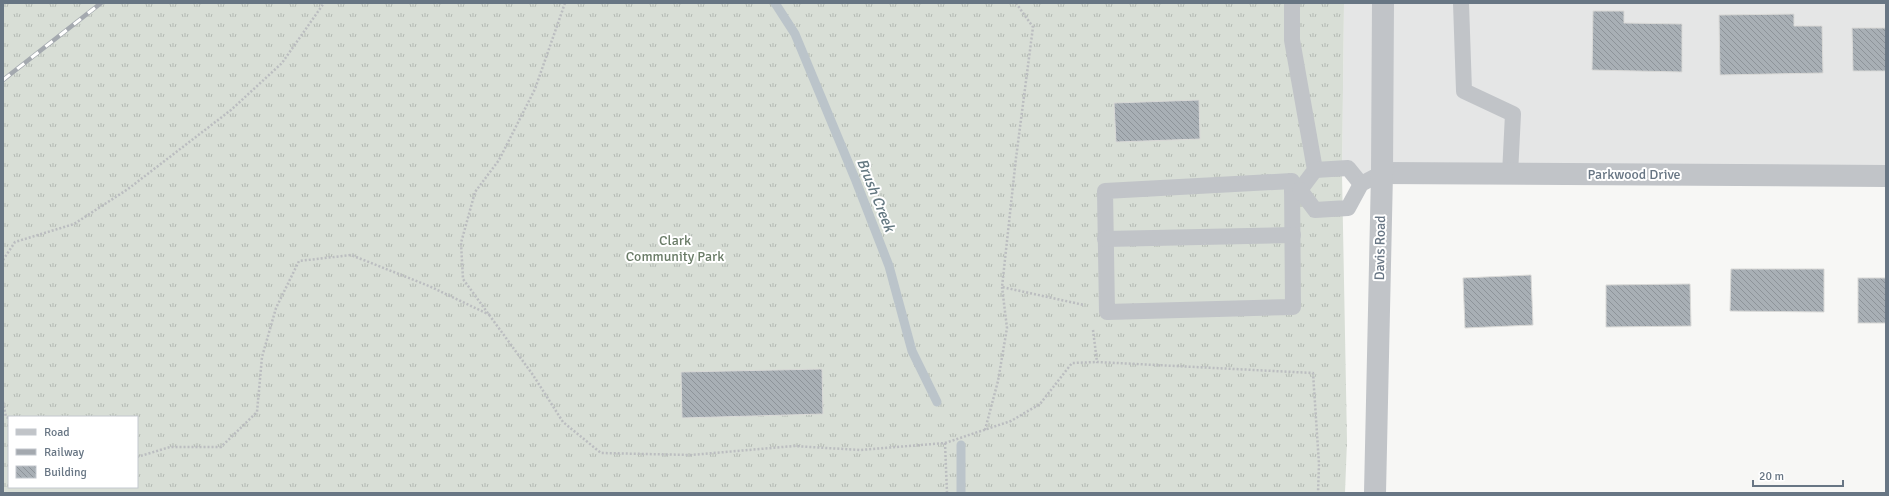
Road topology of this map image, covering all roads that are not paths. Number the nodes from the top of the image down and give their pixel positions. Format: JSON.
{"nodes":[{"id":1,"x":1292,"y":3,"type":"edge"},
{"id":2,"x":1383,"y":3,"type":"edge"},
{"id":3,"x":1461,"y":3,"type":"edge"},
{"id":4,"x":1315,"y":170,"type":"junction"},
{"id":5,"x":1382,"y":173,"type":"junction"},
{"id":6,"x":1510,"y":174,"type":"junction"},
{"id":7,"x":1886,"y":176,"type":"edge"},
{"id":8,"x":1361,"y":184,"type":"junction"},
{"id":9,"x":1295,"y":188,"type":"junction"},
{"id":10,"x":1292,"y":235,"type":"junction"},
{"id":11,"x":1105,"y":240,"type":"junction"},
{"id":12,"x":1375,"y":493,"type":"edge"}],
"edges":[{"from":1,"to":4,"type":"lane"},
{"from":2,"to":5,"type":"street","name":"Davis Road"},
{"from":3,"to":6,"type":"lane"},
{"from":4,"to":8,"type":"lane"},
{"from":4,"to":9,"type":"lane"},
{"from":5,"to":6,"type":"street","name":"Parkwood Drive"},
{"from":5,"to":8,"type":"lane"},
{"from":5,"to":12,"type":"street","name":"Davis Road"},
{"from":6,"to":7,"type":"street","name":"Parkwood Drive"},
{"from":8,"to":9,"type":"lane"},
{"from":9,"to":10,"type":"lane"},
{"from":9,"to":11,"type":"lane"},
{"from":10,"to":11,"type":"lane"},
{"from":10,"to":11,"type":"lane"}]}
